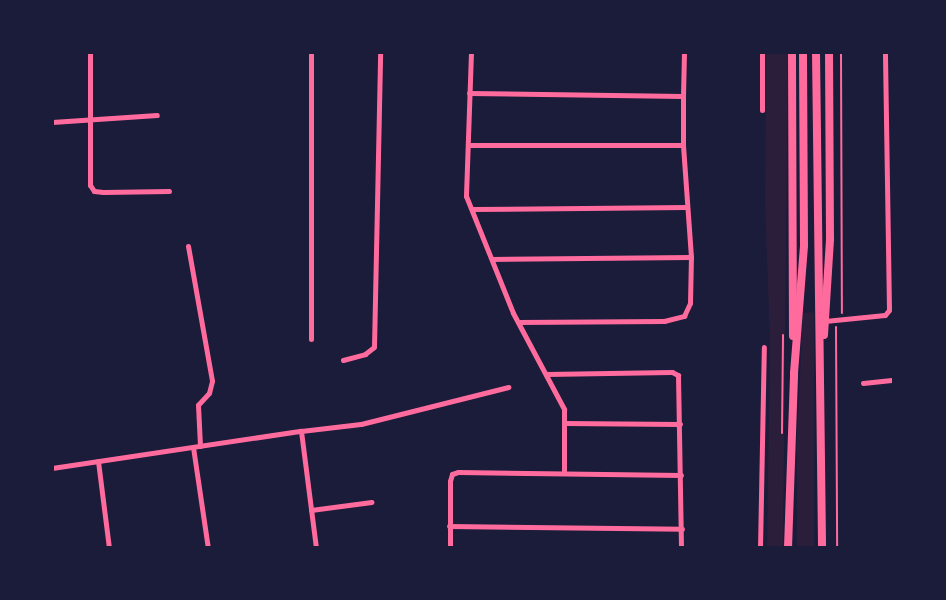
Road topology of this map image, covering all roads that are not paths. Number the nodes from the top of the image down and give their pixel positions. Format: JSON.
{"nodes":[{"id":1,"x":311,"y":52,"type":"edge"},
{"id":2,"x":380,"y":52,"type":"edge"},
{"id":3,"x":471,"y":52,"type":"edge"},
{"id":4,"x":684,"y":52,"type":"edge"},
{"id":5,"x":762,"y":52,"type":"edge"},
{"id":6,"x":792,"y":52,"type":"edge"},
{"id":7,"x":803,"y":52,"type":"edge"},
{"id":8,"x":816,"y":52,"type":"edge"},
{"id":9,"x":829,"y":52,"type":"edge"},
{"id":10,"x":885,"y":52,"type":"edge"},
{"id":11,"x":90,"y":53,"type":"edge"},
{"id":12,"x":469,"y":93,"type":"junction"},
{"id":13,"x":683,"y":96,"type":"junction"},
{"id":14,"x":762,"y":110,"type":"dead end"},
{"id":15,"x":157,"y":115,"type":"dead end"},
{"id":16,"x":90,"y":117,"type":"junction"},
{"id":17,"x":52,"y":122,"type":"edge"},
{"id":18,"x":683,"y":144,"type":"junction"},
{"id":19,"x":468,"y":145,"type":"junction"},
{"id":20,"x":169,"y":191,"type":"dead end"},
{"id":21,"x":687,"y":207,"type":"junction"},
{"id":22,"x":472,"y":209,"type":"junction"},
{"id":23,"x":188,"y":246,"type":"dead end"},
{"id":24,"x":691,"y":257,"type":"junction"},
{"id":25,"x":492,"y":259,"type":"junction"},
{"id":26,"x":825,"y":321,"type":"junction"},
{"id":27,"x":518,"y":322,"type":"junction"},
{"id":28,"x":311,"y":339,"type":"dead end"},
{"id":29,"x":764,"y":347,"type":"dead end"},
{"id":30,"x":344,"y":360,"type":"dead end"},
{"id":31,"x":794,"y":373,"type":"junction"},
{"id":32,"x":546,"y":374,"type":"junction"},
{"id":33,"x":820,"y":374,"type":"junction"},
{"id":34,"x":894,"y":380,"type":"edge"},
{"id":35,"x":863,"y":383,"type":"dead end"},
{"id":36,"x":508,"y":388,"type":"dead end"},
{"id":37,"x":564,"y":423,"type":"junction"},
{"id":38,"x":680,"y":424,"type":"junction"},
{"id":39,"x":301,"y":431,"type":"junction"},
{"id":40,"x":200,"y":446,"type":"junction"},
{"id":41,"x":193,"y":447,"type":"junction"},
{"id":42,"x":98,"y":461,"type":"junction"},
{"id":43,"x":52,"y":468,"type":"edge"},
{"id":44,"x":564,"y":473,"type":"junction"},
{"id":45,"x":681,"y":475,"type":"junction"},
{"id":46,"x":371,"y":502,"type":"dead end"},
{"id":47,"x":311,"y":510,"type":"junction"},
{"id":48,"x":450,"y":526,"type":"junction"},
{"id":49,"x":682,"y":529,"type":"junction"},
{"id":50,"x":109,"y":548,"type":"edge"},
{"id":51,"x":208,"y":548,"type":"edge"},
{"id":52,"x":316,"y":548,"type":"edge"},
{"id":53,"x":450,"y":548,"type":"edge"},
{"id":54,"x":681,"y":548,"type":"edge"},
{"id":55,"x":760,"y":548,"type":"edge"},
{"id":56,"x":788,"y":548,"type":"edge"},
{"id":57,"x":822,"y":548,"type":"edge"}],
"edges":[{"from":1,"to":28,"type":"street"},
{"from":2,"to":30,"type":"street"},
{"from":3,"to":12,"type":"street"},
{"from":4,"to":13,"type":"street"},
{"from":5,"to":14,"type":"street"},
{"from":6,"to":31,"type":"main road"},
{"from":7,"to":31,"type":"main road"},
{"from":8,"to":33,"type":"main road"},
{"from":9,"to":26,"type":"main road"},
{"from":10,"to":26,"type":"street"},
{"from":11,"to":16,"type":"street"},
{"from":12,"to":13,"type":"street"},
{"from":12,"to":19,"type":"street"},
{"from":13,"to":18,"type":"street"},
{"from":15,"to":16,"type":"street"},
{"from":16,"to":17,"type":"street"},
{"from":16,"to":20,"type":"street"},
{"from":18,"to":19,"type":"street"},
{"from":18,"to":21,"type":"street"},
{"from":19,"to":22,"type":"street"},
{"from":21,"to":22,"type":"street"},
{"from":21,"to":24,"type":"street"},
{"from":22,"to":25,"type":"street"},
{"from":23,"to":40,"type":"street"},
{"from":24,"to":25,"type":"street"},
{"from":24,"to":27,"type":"street"},
{"from":25,"to":27,"type":"street"},
{"from":26,"to":33,"type":"main road"},
{"from":27,"to":32,"type":"street"},
{"from":29,"to":55,"type":"street"},
{"from":31,"to":56,"type":"main road"},
{"from":32,"to":37,"type":"street"},
{"from":32,"to":38,"type":"street"},
{"from":33,"to":57,"type":"main road"},
{"from":34,"to":35,"type":"street"},
{"from":36,"to":39,"type":"street"},
{"from":37,"to":38,"type":"street"},
{"from":37,"to":44,"type":"street"},
{"from":38,"to":45,"type":"street"},
{"from":39,"to":40,"type":"street"},
{"from":39,"to":47,"type":"street"},
{"from":40,"to":41,"type":"street"},
{"from":41,"to":42,"type":"street"},
{"from":41,"to":51,"type":"street"},
{"from":42,"to":43,"type":"street"},
{"from":42,"to":50,"type":"street"},
{"from":44,"to":45,"type":"street"},
{"from":44,"to":48,"type":"street"},
{"from":45,"to":49,"type":"street"},
{"from":46,"to":47,"type":"street"},
{"from":47,"to":52,"type":"street"},
{"from":48,"to":49,"type":"street"},
{"from":48,"to":53,"type":"street"},
{"from":49,"to":54,"type":"street"}]}
